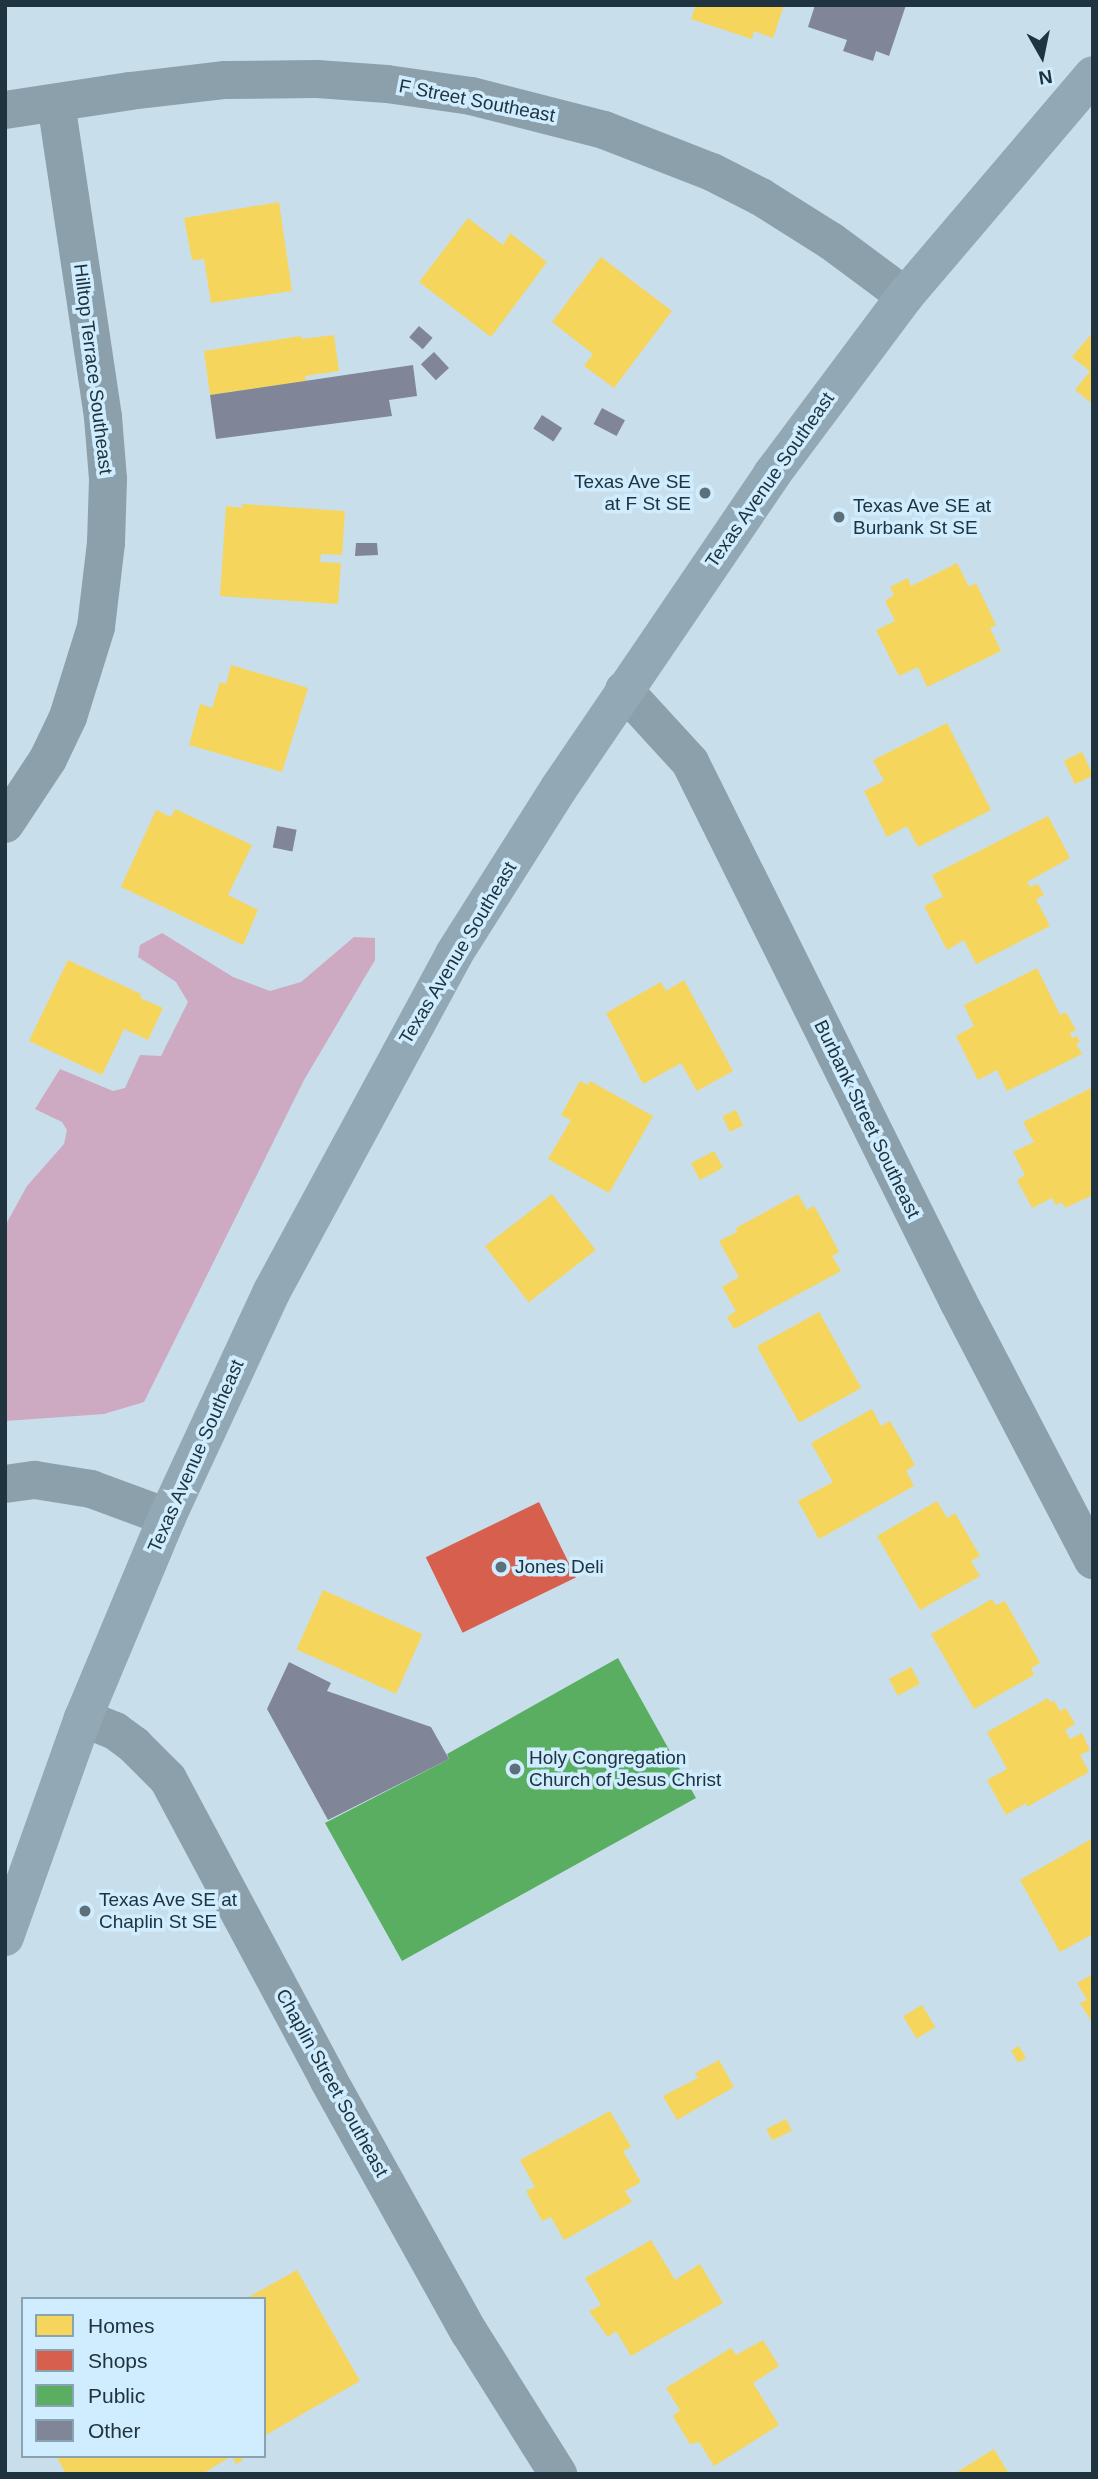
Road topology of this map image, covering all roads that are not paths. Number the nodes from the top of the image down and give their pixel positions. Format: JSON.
{"nodes":[{"id":1,"x":1093,"y":75,"type":"edge"},
{"id":2,"x":55,"y":103,"type":"junction"},
{"id":3,"x":5,"y":110,"type":"edge"},
{"id":4,"x":905,"y":296,"type":"junction"},
{"id":5,"x":624,"y":690,"type":"junction"},
{"id":6,"x":5,"y":824,"type":"edge"},
{"id":7,"x":5,"y":1484,"type":"edge"},
{"id":8,"x":167,"y":1517,"type":"junction"},
{"id":9,"x":1093,"y":1560,"type":"edge"},
{"id":10,"x":83,"y":1718,"type":"junction"},
{"id":11,"x":5,"y":1937,"type":"edge"},
{"id":12,"x":558,"y":2474,"type":"edge"}],
"edges":[{"from":1,"to":4,"type":"main road","name":"Texas Avenue Southeast"},
{"from":2,"to":3,"type":"street","name":"F Street Southeast"},
{"from":2,"to":4,"type":"street","name":"F Street Southeast"},
{"from":2,"to":6,"type":"street","name":"Hilltop Terrace Southeast"},
{"from":4,"to":5,"type":"main road","name":"Texas Avenue Southeast"},
{"from":5,"to":8,"type":"main road","name":"Texas Avenue Southeast"},
{"from":5,"to":9,"type":"street","name":"Burbank Street Southeast"},
{"from":7,"to":8,"type":"street"},
{"from":8,"to":10,"type":"main road","name":"Texas Avenue Southeast"},
{"from":10,"to":11,"type":"main road","name":"Texas Avenue Southeast"},
{"from":10,"to":12,"type":"street","name":"Chaplin Street Southeast"}]}
